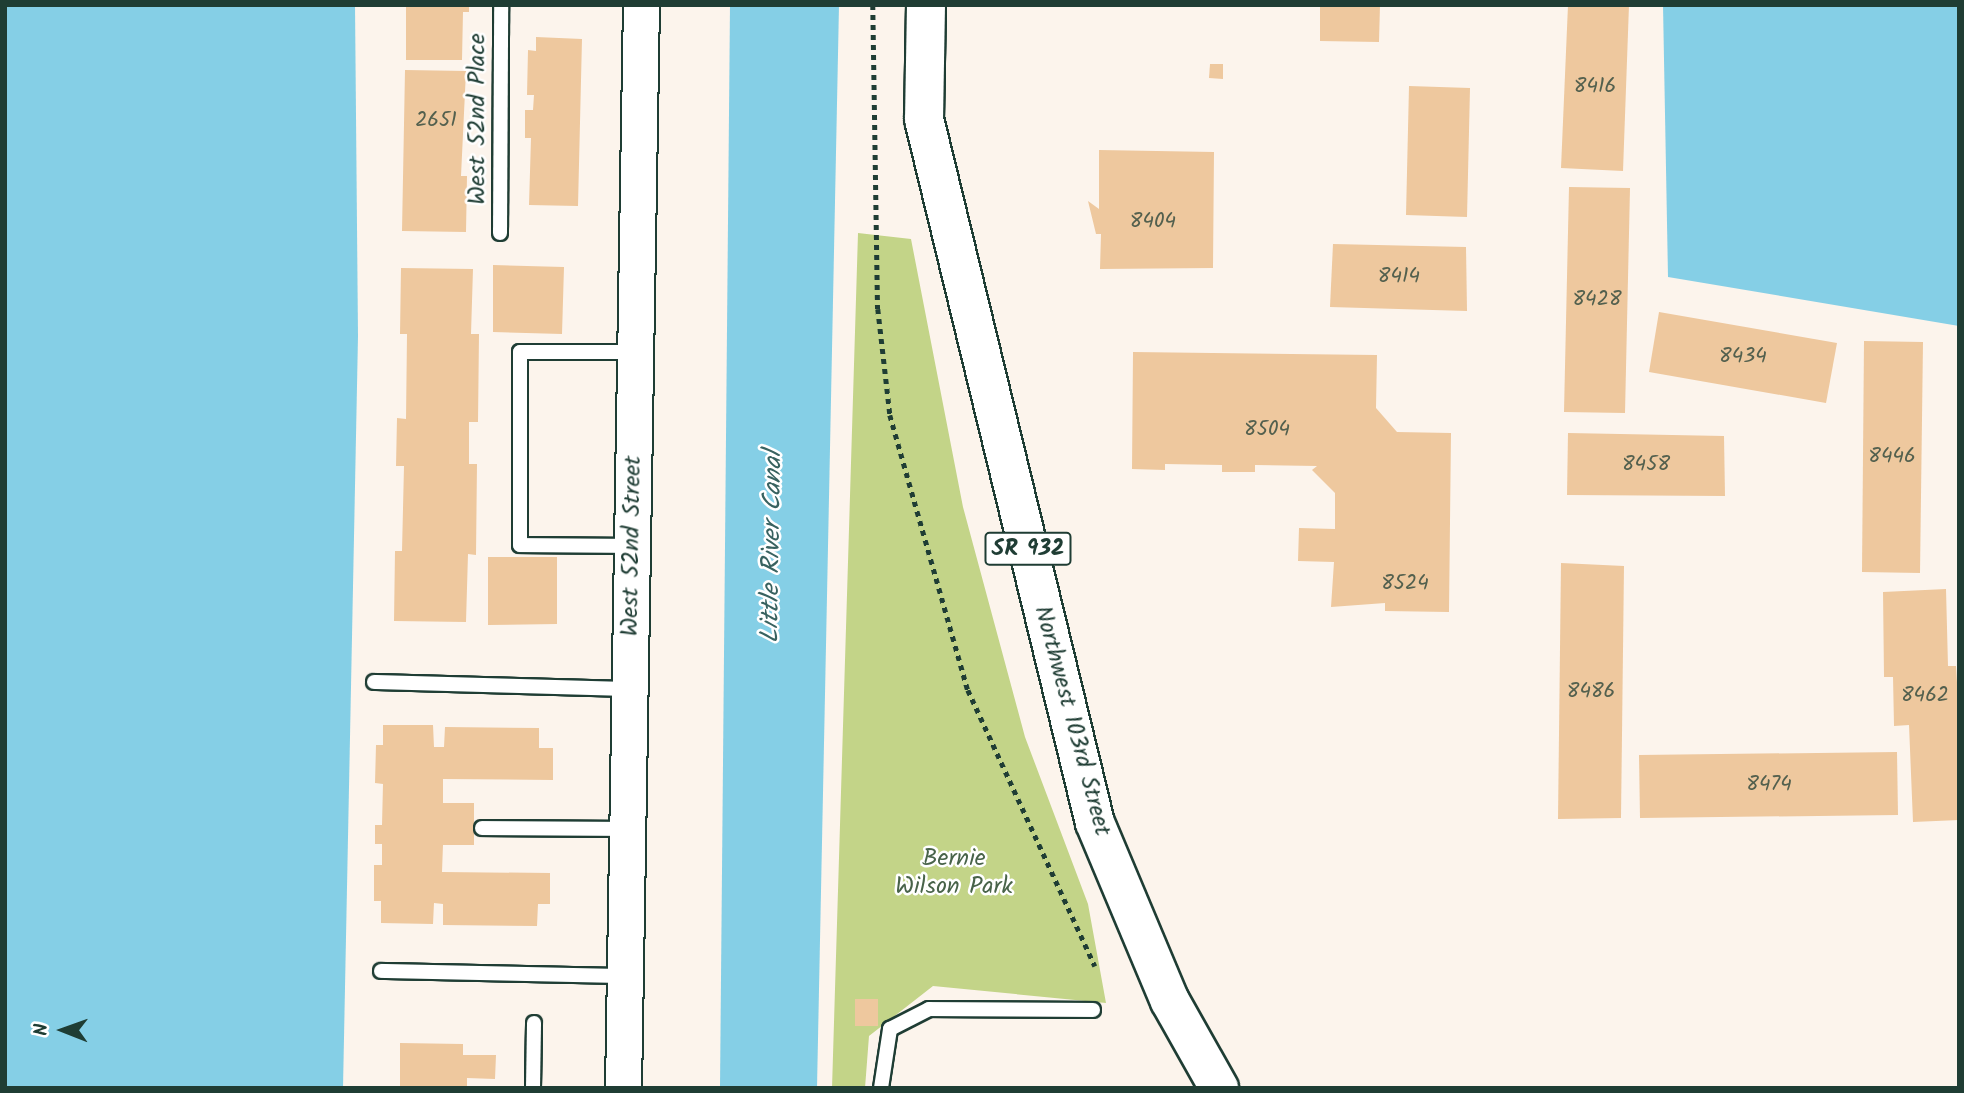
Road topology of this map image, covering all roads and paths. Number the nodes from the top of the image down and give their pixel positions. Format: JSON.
{"nodes":[{"id":1,"x":501,"y":5,"type":"edge"},
{"id":2,"x":641,"y":5,"type":"edge"},
{"id":3,"x":873,"y":5,"type":"edge"},
{"id":4,"x":926,"y":5,"type":"edge"},
{"id":5,"x":500,"y":233,"type":"dead end"},
{"id":6,"x":635,"y":352,"type":"junction"},
{"id":7,"x":632,"y":546,"type":"junction"},
{"id":8,"x":374,"y":682,"type":"dead end"},
{"id":9,"x":629,"y":689,"type":"junction"},
{"id":10,"x":482,"y":828,"type":"dead end"},
{"id":11,"x":626,"y":829,"type":"junction"},
{"id":12,"x":1095,"y":966,"type":"dead end"},
{"id":13,"x":381,"y":971,"type":"dead end"},
{"id":14,"x":625,"y":976,"type":"junction"},
{"id":15,"x":1093,"y":1010,"type":"dead end"},
{"id":16,"x":534,"y":1023,"type":"dead end"},
{"id":17,"x":533,"y":1088,"type":"edge"},
{"id":18,"x":623,"y":1088,"type":"edge"},
{"id":19,"x":881,"y":1088,"type":"edge"},
{"id":20,"x":1219,"y":1088,"type":"edge"}],
"edges":[{"from":1,"to":5,"type":"lane","name":"West 52nd Place"},
{"from":2,"to":6,"type":"street","name":"West 52nd Street"},
{"from":3,"to":12,"type":"path"},
{"from":4,"to":20,"type":"main road","name":"Northwest 103rd Street","number":"SR 932"},
{"from":6,"to":7,"type":"street","name":"West 52nd Street"},
{"from":6,"to":7,"type":"lane"},
{"from":7,"to":9,"type":"street","name":"West 52nd Street"},
{"from":8,"to":9,"type":"lane"},
{"from":9,"to":11,"type":"street","name":"West 52nd Street"},
{"from":10,"to":11,"type":"lane"},
{"from":11,"to":14,"type":"street","name":"West 52nd Street"},
{"from":13,"to":14,"type":"lane"},
{"from":14,"to":18,"type":"street","name":"West 52nd Street"},
{"from":15,"to":19,"type":"lane"},
{"from":16,"to":17,"type":"lane"}]}
